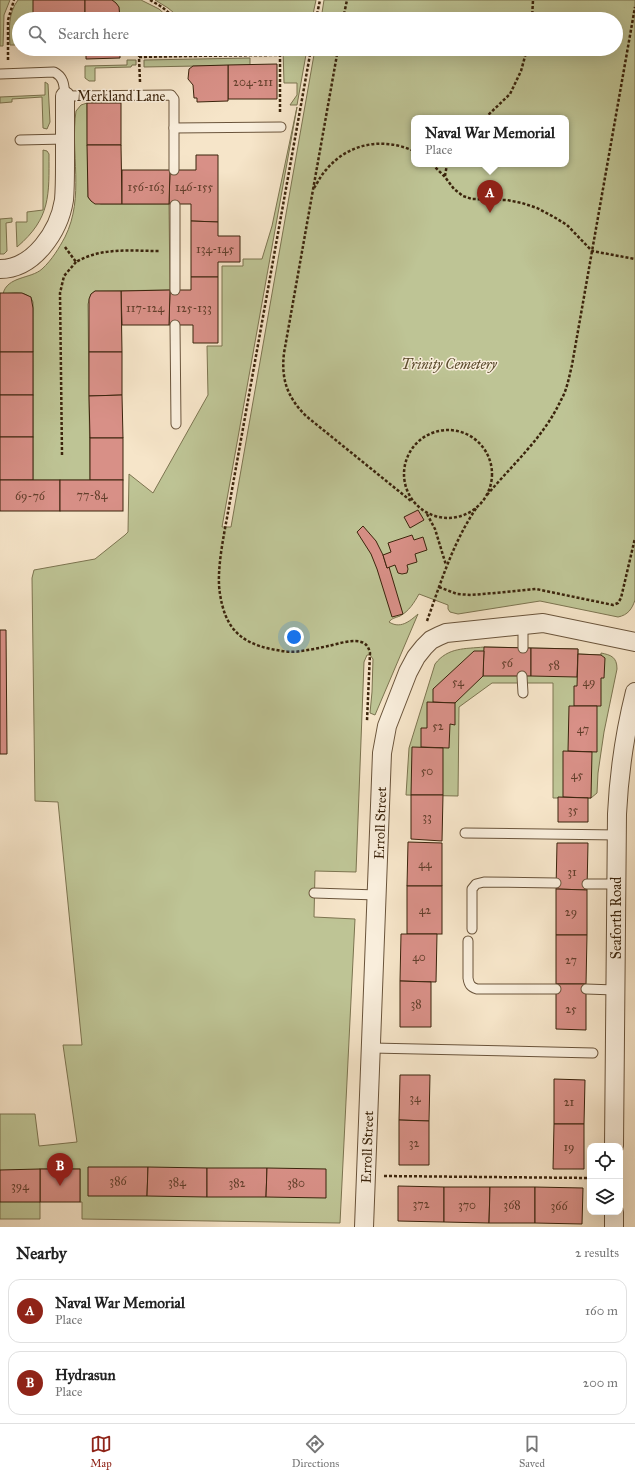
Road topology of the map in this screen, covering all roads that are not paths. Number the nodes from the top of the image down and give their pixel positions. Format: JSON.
{"nodes":[{"id":1,"x":4,"y":74,"type":"edge"},
{"id":2,"x":64,"y":96,"type":"junction"},
{"id":3,"x":281,"y":127,"type":"road end"},
{"id":4,"x":174,"y":128,"type":"junction"},
{"id":5,"x":65,"y":139,"type":"junction"},
{"id":6,"x":20,"y":140,"type":"dead end"},
{"id":7,"x":174,"y":170,"type":"dead end"},
{"id":8,"x":174,"y":204,"type":"dead end"},
{"id":9,"x":0,"y":269,"type":"edge"},
{"id":10,"x":175,"y":290,"type":"dead end"},
{"id":11,"x":175,"y":325,"type":"dead end"},
{"id":12,"x":176,"y":424,"type":"dead end"},
{"id":13,"x":523,"y":625,"type":"junction"},
{"id":14,"x":635,"y":642,"type":"edge"},
{"id":15,"x":523,"y":648,"type":"dead end"},
{"id":16,"x":522,"y":676,"type":"dead end"},
{"id":17,"x":635,"y":692,"type":"edge"},
{"id":18,"x":522,"y":693,"type":"dead end"},
{"id":19,"x":465,"y":833,"type":"dead end"},
{"id":20,"x":617,"y":835,"type":"junction"},
{"id":21,"x":556,"y":883,"type":"dead end"},
{"id":22,"x":587,"y":884,"type":"dead end"},
{"id":23,"x":616,"y":884,"type":"junction"},
{"id":24,"x":314,"y":893,"type":"dead end"},
{"id":25,"x":377,"y":895,"type":"junction"},
{"id":26,"x":472,"y":929,"type":"dead end"},
{"id":27,"x":468,"y":941,"type":"dead end"},
{"id":28,"x":556,"y":989,"type":"dead end"},
{"id":29,"x":586,"y":990,"type":"dead end"},
{"id":30,"x":616,"y":990,"type":"junction"},
{"id":31,"x":372,"y":1048,"type":"junction"},
{"id":32,"x":593,"y":1053,"type":"dead end"},
{"id":33,"x":614,"y":1143,"type":"edge"},
{"id":34,"x":614,"y":1215,"type":"edge"},
{"id":35,"x":364,"y":1227,"type":"edge"},
{"id":36,"x":614,"y":1227,"type":"edge"}],
"edges":[{"from":1,"to":2,"type":"lane"},
{"from":2,"to":4,"type":"lane","name":"Merkland Lane"},
{"from":2,"to":5,"type":"street","name":"Merkland Lane"},
{"from":3,"to":4,"type":"lane"},
{"from":4,"to":7,"type":"lane"},
{"from":5,"to":6,"type":"lane"},
{"from":5,"to":9,"type":"street","name":"Merkland Lane"},
{"from":8,"to":10,"type":"lane"},
{"from":11,"to":12,"type":"lane"},
{"from":13,"to":14,"type":"street","name":"Erroll Street"},
{"from":13,"to":15,"type":"lane"},
{"from":13,"to":25,"type":"street","name":"Erroll Street"},
{"from":16,"to":18,"type":"lane"},
{"from":17,"to":20,"type":"street","name":"Seaforth Road"},
{"from":19,"to":20,"type":"lane"},
{"from":20,"to":23,"type":"street","name":"Seaforth Road"},
{"from":21,"to":26,"type":"lane"},
{"from":22,"to":23,"type":"lane"},
{"from":23,"to":30,"type":"street","name":"Seaforth Road"},
{"from":24,"to":25,"type":"lane"},
{"from":25,"to":31,"type":"street","name":"Erroll Street"},
{"from":27,"to":28,"type":"lane"},
{"from":29,"to":30,"type":"lane"},
{"from":30,"to":33,"type":"street","name":"Seaforth Road"},
{"from":31,"to":32,"type":"lane"},
{"from":31,"to":35,"type":"street","name":"Erroll Street"},
{"from":34,"to":36,"type":"street"}]}
